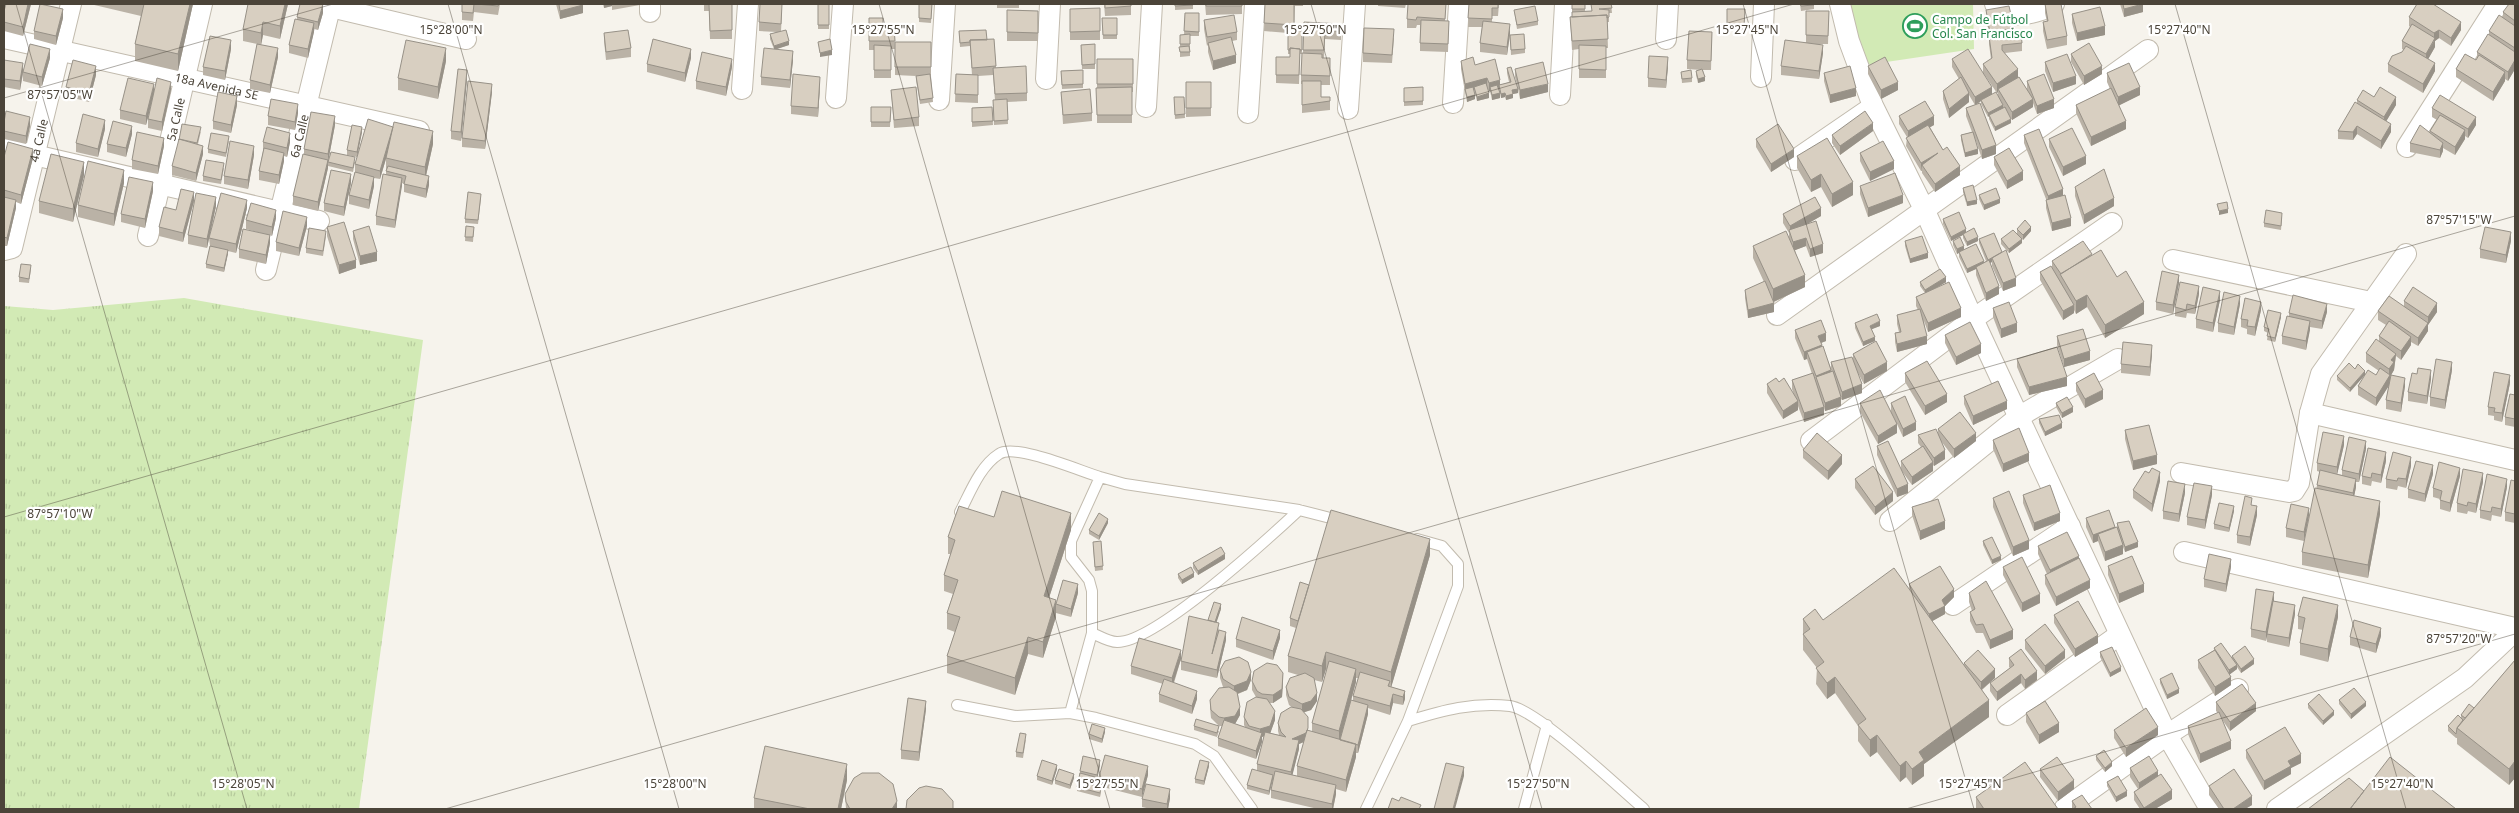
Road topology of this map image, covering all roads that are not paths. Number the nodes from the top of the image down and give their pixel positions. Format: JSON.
{"nodes":[{"id":1,"x":71,"y":4,"type":"edge"},
{"id":2,"x":202,"y":4,"type":"edge"},
{"id":3,"x":748,"y":4,"type":"edge"},
{"id":4,"x":843,"y":4,"type":"edge"},
{"id":5,"x":945,"y":4,"type":"edge"},
{"id":6,"x":1050,"y":4,"type":"edge"},
{"id":7,"x":1152,"y":4,"type":"edge"},
{"id":8,"x":1255,"y":4,"type":"edge"},
{"id":9,"x":1355,"y":4,"type":"edge"},
{"id":10,"x":1459,"y":4,"type":"edge"},
{"id":11,"x":1565,"y":4,"type":"edge"},
{"id":12,"x":1668,"y":4,"type":"edge"},
{"id":13,"x":1764,"y":4,"type":"edge"},
{"id":14,"x":1840,"y":4,"type":"edge"},
{"id":15,"x":1995,"y":4,"type":"edge"},
{"id":16,"x":2054,"y":4,"type":"edge"},
{"id":17,"x":2498,"y":4,"type":"edge"},
{"id":18,"x":326,"y":5,"type":"edge"},
{"id":19,"x":4,"y":38,"type":"edge"},
{"id":20,"x":466,"y":39,"type":"dead end"},
{"id":21,"x":1666,"y":39,"type":"dead end"},
{"id":22,"x":2148,"y":50,"type":"dead end"},
{"id":23,"x":59,"y":51,"type":"junction"},
{"id":24,"x":1761,"y":77,"type":"dead end"},
{"id":25,"x":185,"y":79,"type":"junction"},
{"id":26,"x":1046,"y":79,"type":"dead end"},
{"id":27,"x":742,"y":89,"type":"dead end"},
{"id":28,"x":1560,"y":95,"type":"dead end"},
{"id":29,"x":836,"y":98,"type":"dead end"},
{"id":30,"x":939,"y":100,"type":"dead end"},
{"id":31,"x":1453,"y":103,"type":"dead end"},
{"id":32,"x":306,"y":106,"type":"junction"},
{"id":33,"x":1873,"y":106,"type":"junction"},
{"id":34,"x":1146,"y":107,"type":"dead end"},
{"id":35,"x":1348,"y":108,"type":"dead end"},
{"id":36,"x":1248,"y":113,"type":"dead end"},
{"id":37,"x":428,"y":133,"type":"edge"},
{"id":38,"x":2407,"y":146,"type":"dead end"},
{"id":39,"x":4,"y":148,"type":"edge"},
{"id":40,"x":34,"y":155,"type":"junction"},
{"id":41,"x":1795,"y":160,"type":"dead end"},
{"id":42,"x":160,"y":184,"type":"junction"},
{"id":43,"x":1925,"y":211,"type":"junction"},
{"id":44,"x":280,"y":212,"type":"junction"},
{"id":45,"x":319,"y":221,"type":"dead end"},
{"id":46,"x":2112,"y":222,"type":"dead end"},
{"id":47,"x":148,"y":236,"type":"dead end"},
{"id":48,"x":8,"y":249,"type":"edge"},
{"id":49,"x":2406,"y":254,"type":"dead end"},
{"id":50,"x":2173,"y":260,"type":"dead end"},
{"id":51,"x":266,"y":270,"type":"dead end"},
{"id":52,"x":2371,"y":302,"type":"junction"},
{"id":53,"x":1777,"y":315,"type":"dead end"},
{"id":54,"x":1973,"y":319,"type":"junction"},
{"id":55,"x":2118,"y":359,"type":"dead end"},
{"id":56,"x":2310,"y":413,"type":"junction"},
{"id":57,"x":2020,"y":416,"type":"junction"},
{"id":58,"x":1811,"y":441,"type":"edge"},
{"id":59,"x":2515,"y":460,"type":"edge"},
{"id":60,"x":2181,"y":474,"type":"dead end"},
{"id":61,"x":1100,"y":477,"type":"junction"},
{"id":62,"x":1299,"y":510,"type":"junction"},
{"id":63,"x":960,"y":512,"type":"edge"},
{"id":64,"x":1890,"y":521,"type":"dead end"},
{"id":65,"x":1351,"y":523,"type":"edge"},
{"id":66,"x":2070,"y":526,"type":"junction"},
{"id":67,"x":1405,"y":536,"type":"edge"},
{"id":68,"x":2184,"y":552,"type":"dead end"},
{"id":69,"x":1952,"y":605,"type":"dead end"},
{"id":70,"x":2515,"y":630,"type":"edge"},
{"id":71,"x":1092,"y":633,"type":"junction"},
{"id":72,"x":2119,"y":635,"type":"junction"},
{"id":73,"x":2242,"y":686,"type":"edge"},
{"id":74,"x":957,"y":705,"type":"dead end"},
{"id":75,"x":1070,"y":713,"type":"junction"},
{"id":76,"x":2007,"y":715,"type":"dead end"},
{"id":77,"x":1408,"y":721,"type":"junction"},
{"id":78,"x":1547,"y":725,"type":"junction"},
{"id":79,"x":2167,"y":735,"type":"junction"},
{"id":80,"x":2065,"y":808,"type":"edge"},
{"id":81,"x":1252,"y":809,"type":"edge"},
{"id":82,"x":1366,"y":809,"type":"edge"},
{"id":83,"x":1524,"y":809,"type":"edge"},
{"id":84,"x":1644,"y":809,"type":"edge"},
{"id":85,"x":2210,"y":809,"type":"edge"},
{"id":86,"x":2277,"y":809,"type":"edge"}],
"edges":[{"from":1,"to":23,"type":"street","name":"4a Calle"},
{"from":2,"to":25,"type":"street","name":"5a Calle"},
{"from":3,"to":27,"type":"street"},
{"from":4,"to":29,"type":"street"},
{"from":5,"to":30,"type":"street"},
{"from":6,"to":26,"type":"street"},
{"from":7,"to":34,"type":"street"},
{"from":8,"to":36,"type":"street"},
{"from":9,"to":35,"type":"street"},
{"from":10,"to":31,"type":"street"},
{"from":11,"to":28,"type":"street"},
{"from":12,"to":21,"type":"street"},
{"from":13,"to":24,"type":"street"},
{"from":14,"to":33,"type":"street"},
{"from":15,"to":16,"type":"street"},
{"from":17,"to":38,"type":"street"},
{"from":18,"to":20,"type":"street"},
{"from":18,"to":32,"type":"street","name":"6a Calle"},
{"from":19,"to":23,"type":"street","name":"18a Avenida SE"},
{"from":22,"to":43,"type":"street"},
{"from":23,"to":25,"type":"street","name":"18a Avenida SE"},
{"from":23,"to":40,"type":"street","name":"4a Calle"},
{"from":25,"to":32,"type":"street","name":"18a Avenida SE"},
{"from":25,"to":42,"type":"street","name":"5a Calle"},
{"from":32,"to":37,"type":"street","name":"18a Avenida SE"},
{"from":32,"to":44,"type":"street","name":"6a Calle"},
{"from":33,"to":41,"type":"street"},
{"from":33,"to":43,"type":"street"},
{"from":39,"to":40,"type":"street"},
{"from":40,"to":42,"type":"street"},
{"from":40,"to":48,"type":"street","name":"4a Calle"},
{"from":42,"to":44,"type":"street"},
{"from":42,"to":47,"type":"street","name":"5a Calle"},
{"from":43,"to":53,"type":"street"},
{"from":43,"to":54,"type":"street"},
{"from":44,"to":45,"type":"street"},
{"from":44,"to":51,"type":"street","name":"6a Calle"},
{"from":46,"to":54,"type":"street"},
{"from":49,"to":52,"type":"street"},
{"from":50,"to":52,"type":"street"},
{"from":52,"to":56,"type":"street"},
{"from":54,"to":57,"type":"street"},
{"from":54,"to":58,"type":"street"},
{"from":55,"to":57,"type":"street"},
{"from":56,"to":59,"type":"street"},
{"from":56,"to":60,"type":"street"},
{"from":57,"to":64,"type":"street"},
{"from":57,"to":66,"type":"street"},
{"from":61,"to":62,"type":"lane"},
{"from":61,"to":63,"type":"lane"},
{"from":61,"to":71,"type":"lane"},
{"from":62,"to":65,"type":"lane"},
{"from":62,"to":71,"type":"lane"},
{"from":66,"to":69,"type":"street"},
{"from":66,"to":72,"type":"street"},
{"from":67,"to":77,"type":"lane"},
{"from":68,"to":70,"type":"street"},
{"from":70,"to":86,"type":"street"},
{"from":71,"to":75,"type":"lane"},
{"from":72,"to":76,"type":"street"},
{"from":72,"to":79,"type":"street"},
{"from":73,"to":79,"type":"street"},
{"from":74,"to":75,"type":"lane"},
{"from":75,"to":81,"type":"lane"},
{"from":77,"to":78,"type":"lane"},
{"from":77,"to":82,"type":"lane"},
{"from":78,"to":83,"type":"lane"},
{"from":78,"to":84,"type":"lane"},
{"from":79,"to":80,"type":"street"},
{"from":79,"to":85,"type":"street"}]}
